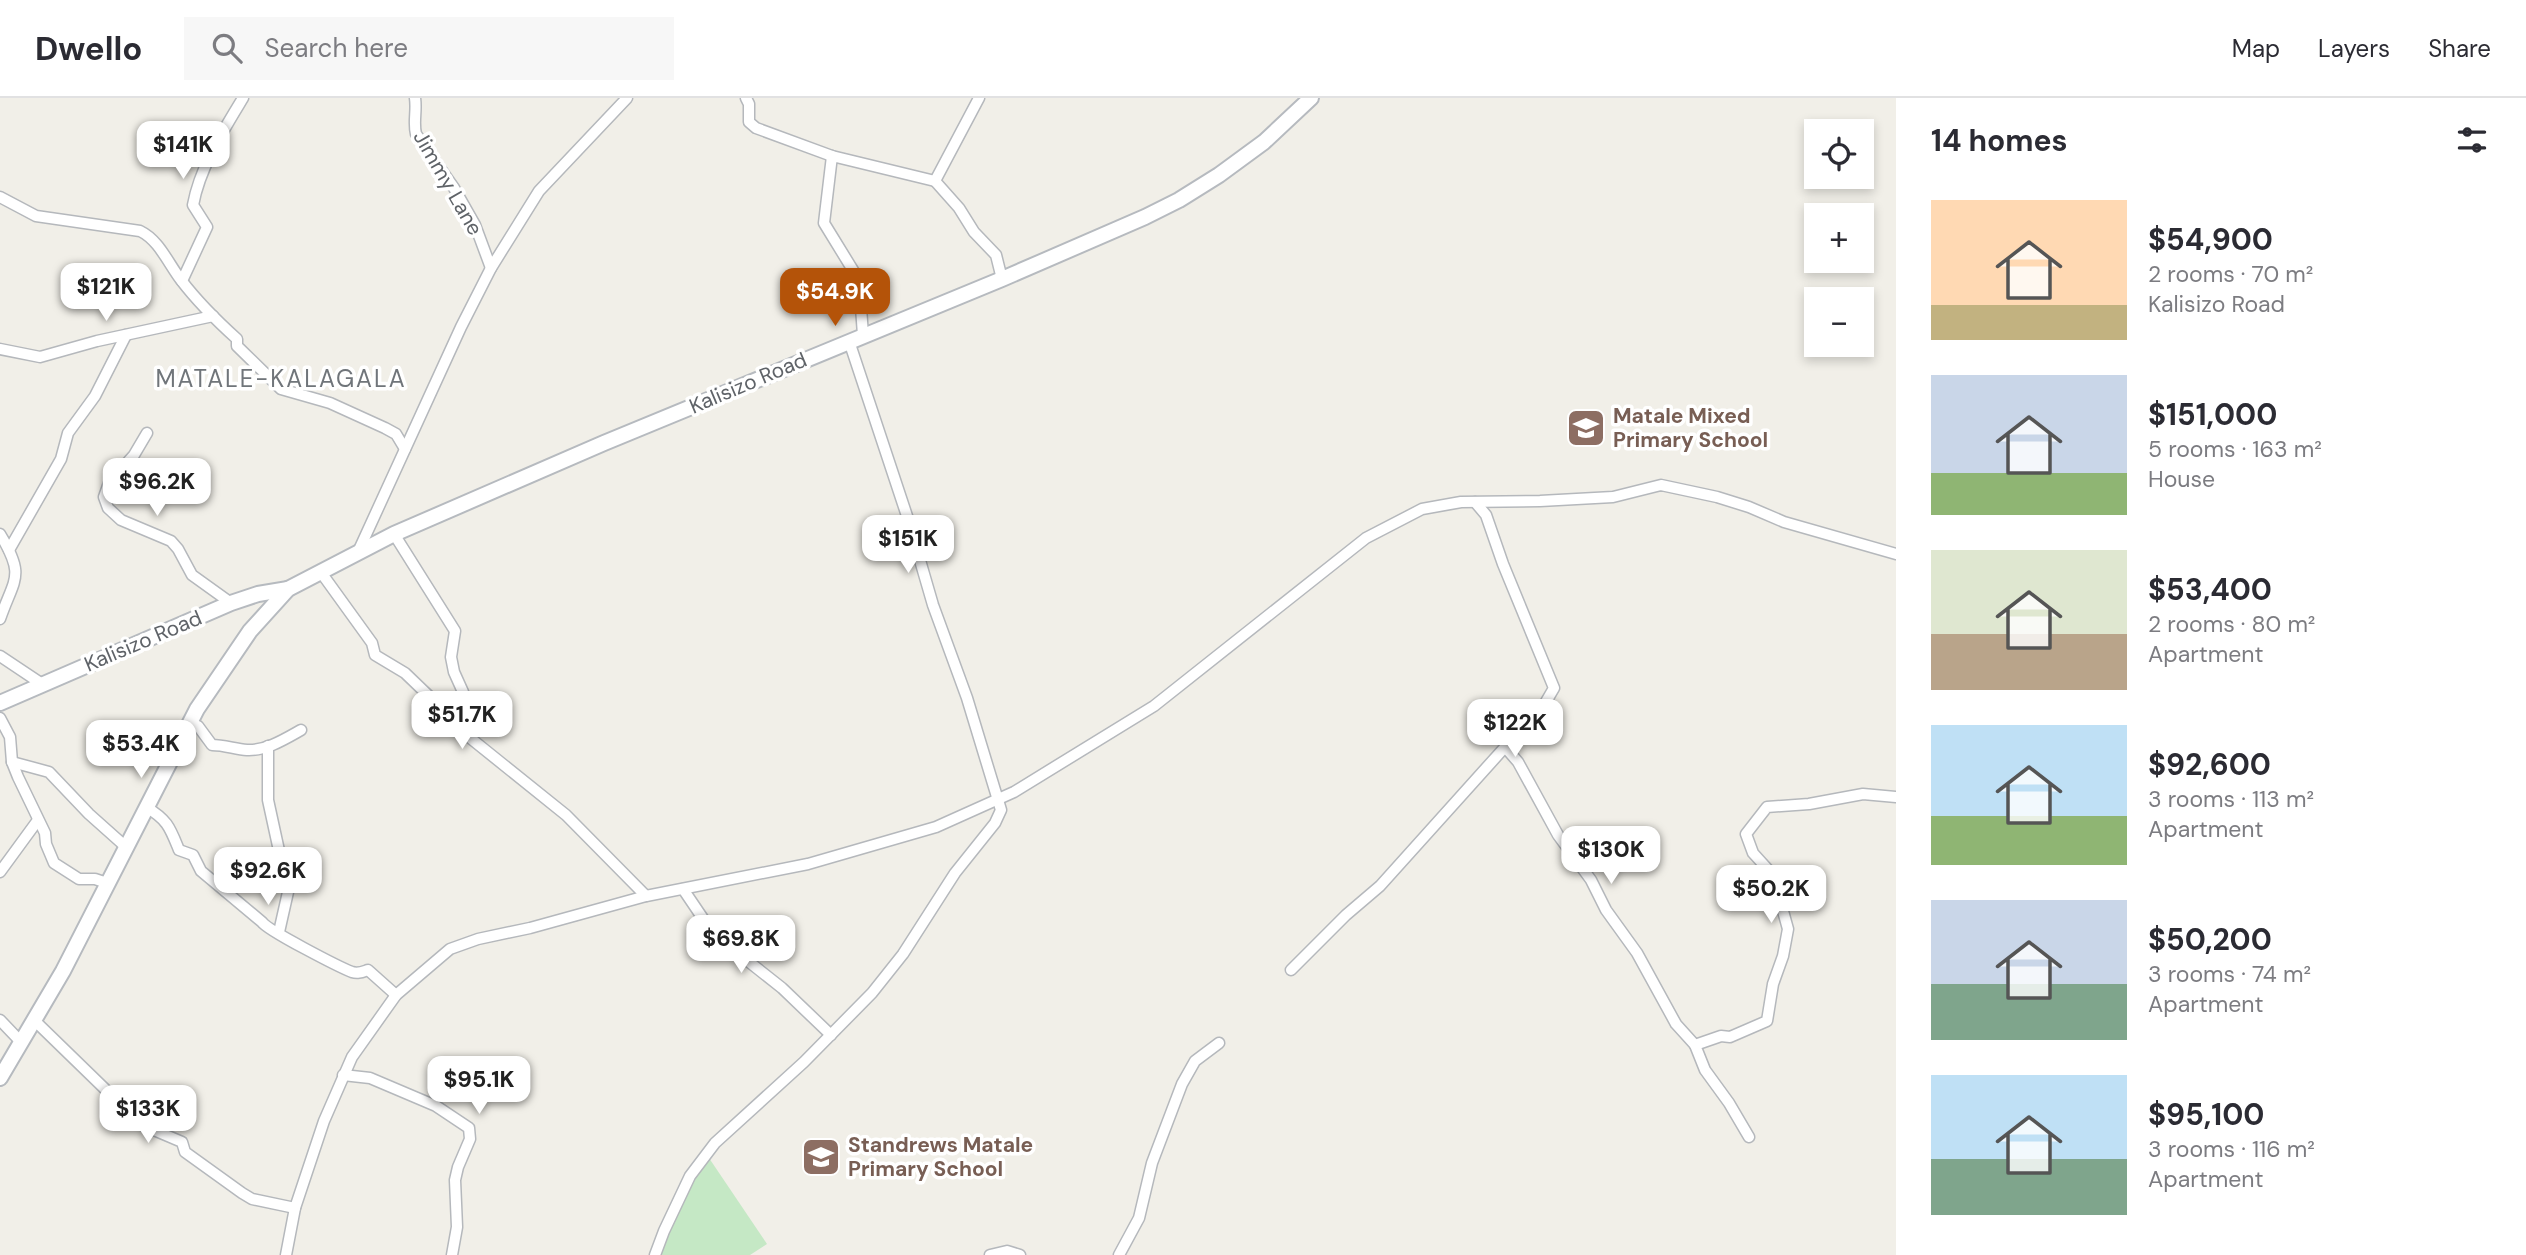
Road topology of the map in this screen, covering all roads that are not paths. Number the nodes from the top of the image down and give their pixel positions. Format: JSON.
{"nodes":[{"id":1,"x":243,"y":98,"type":"edge"},
{"id":2,"x":415,"y":98,"type":"edge"},
{"id":3,"x":627,"y":98,"type":"edge"},
{"id":4,"x":746,"y":98,"type":"edge"},
{"id":5,"x":979,"y":98,"type":"edge"},
{"id":6,"x":1311,"y":98,"type":"edge"},
{"id":7,"x":832,"y":156,"type":"junction"},
{"id":8,"x":935,"y":181,"type":"junction"},
{"id":9,"x":0,"y":197,"type":"edge"},
{"id":10,"x":491,"y":268,"type":"junction"},
{"id":11,"x":1002,"y":279,"type":"junction"},
{"id":12,"x":182,"y":281,"type":"junction"},
{"id":13,"x":214,"y":316,"type":"junction"},
{"id":14,"x":126,"y":335,"type":"junction"},
{"id":15,"x":863,"y":335,"type":"junction"},
{"id":16,"x":849,"y":341,"type":"junction"},
{"id":17,"x":0,"y":349,"type":"edge"},
{"id":18,"x":147,"y":433,"type":"dead end"},
{"id":19,"x":405,"y":449,"type":"junction"},
{"id":20,"x":1475,"y":502,"type":"junction"},
{"id":21,"x":0,"y":534,"type":"edge"},
{"id":22,"x":394,"y":534,"type":"junction"},
{"id":23,"x":9,"y":550,"type":"junction"},
{"id":24,"x":358,"y":552,"type":"junction"},
{"id":25,"x":1896,"y":554,"type":"edge"},
{"id":26,"x":320,"y":571,"type":"junction"},
{"id":27,"x":288,"y":589,"type":"junction"},
{"id":28,"x":231,"y":603,"type":"junction"},
{"id":29,"x":0,"y":619,"type":"edge"},
{"id":30,"x":0,"y":656,"type":"edge"},
{"id":31,"x":42,"y":684,"type":"junction"},
{"id":32,"x":0,"y":703,"type":"edge"},
{"id":33,"x":0,"y":718,"type":"edge"},
{"id":34,"x":191,"y":723,"type":"junction"},
{"id":35,"x":301,"y":730,"type":"dead end"},
{"id":36,"x":464,"y":733,"type":"junction"},
{"id":37,"x":268,"y":746,"type":"junction"},
{"id":38,"x":1505,"y":747,"type":"junction"},
{"id":39,"x":12,"y":762,"type":"junction"},
{"id":40,"x":1896,"y":797,"type":"edge"},
{"id":41,"x":998,"y":799,"type":"junction"},
{"id":42,"x":146,"y":807,"type":"junction"},
{"id":43,"x":38,"y":820,"type":"junction"},
{"id":44,"x":126,"y":847,"type":"junction"},
{"id":45,"x":0,"y":872,"type":"edge"},
{"id":46,"x":107,"y":883,"type":"junction"},
{"id":47,"x":683,"y":889,"type":"junction"},
{"id":48,"x":646,"y":896,"type":"junction"},
{"id":49,"x":279,"y":932,"type":"junction"},
{"id":50,"x":1292,"y":970,"type":"dead end"},
{"id":51,"x":396,"y":995,"type":"junction"},
{"id":52,"x":0,"y":1020,"type":"edge"},
{"id":53,"x":34,"y":1020,"type":"junction"},
{"id":54,"x":831,"y":1035,"type":"junction"},
{"id":55,"x":21,"y":1042,"type":"junction"},
{"id":56,"x":1219,"y":1043,"type":"dead end"},
{"id":57,"x":1695,"y":1045,"type":"junction"},
{"id":58,"x":343,"y":1075,"type":"junction"},
{"id":59,"x":0,"y":1078,"type":"edge"},
{"id":60,"x":1749,"y":1137,"type":"dead end"},
{"id":61,"x":295,"y":1208,"type":"junction"},
{"id":62,"x":286,"y":1255,"type":"edge"},
{"id":63,"x":452,"y":1255,"type":"edge"},
{"id":64,"x":655,"y":1255,"type":"edge"},
{"id":65,"x":990,"y":1255,"type":"edge"},
{"id":66,"x":1020,"y":1255,"type":"edge"},
{"id":67,"x":1119,"y":1255,"type":"edge"}],
"edges":[{"from":1,"to":12,"type":"street"},
{"from":2,"to":10,"type":"street","name":"Jimmy Lane"},
{"from":3,"to":10,"type":"street"},
{"from":4,"to":7,"type":"street"},
{"from":5,"to":8,"type":"street"},
{"from":6,"to":11,"type":"street","name":"Kalisizo Road"},
{"from":7,"to":8,"type":"street"},
{"from":7,"to":15,"type":"street"},
{"from":8,"to":11,"type":"street"},
{"from":9,"to":12,"type":"street"},
{"from":10,"to":19,"type":"street"},
{"from":11,"to":15,"type":"street","name":"Kalisizo Road"},
{"from":12,"to":13,"type":"street"},
{"from":13,"to":14,"type":"street"},
{"from":13,"to":19,"type":"street"},
{"from":14,"to":17,"type":"street"},
{"from":14,"to":23,"type":"street"},
{"from":15,"to":16,"type":"street","name":"Kalisizo Road"},
{"from":16,"to":22,"type":"street","name":"Kalisizo Road"},
{"from":16,"to":41,"type":"street"},
{"from":18,"to":28,"type":"street"},
{"from":19,"to":24,"type":"street"},
{"from":20,"to":25,"type":"street"},
{"from":20,"to":38,"type":"street"},
{"from":20,"to":41,"type":"street"},
{"from":21,"to":23,"type":"street"},
{"from":22,"to":24,"type":"street","name":"Kalisizo Road"},
{"from":22,"to":36,"type":"street"},
{"from":23,"to":29,"type":"street"},
{"from":24,"to":26,"type":"street","name":"Kalisizo Road"},
{"from":26,"to":27,"type":"street","name":"Kalisizo Road"},
{"from":26,"to":36,"type":"street"},
{"from":27,"to":28,"type":"street","name":"Kalisizo Road"},
{"from":27,"to":34,"type":"street"},
{"from":28,"to":31,"type":"street","name":"Kalisizo Road"},
{"from":30,"to":31,"type":"street"},
{"from":31,"to":32,"type":"street","name":"Kalisizo Road"},
{"from":33,"to":39,"type":"street"},
{"from":34,"to":37,"type":"street"},
{"from":34,"to":42,"type":"street"},
{"from":35,"to":37,"type":"street"},
{"from":36,"to":48,"type":"street"},
{"from":37,"to":49,"type":"street"},
{"from":38,"to":50,"type":"street"},
{"from":38,"to":57,"type":"street"},
{"from":39,"to":43,"type":"street"},
{"from":39,"to":44,"type":"street"},
{"from":40,"to":57,"type":"street"},
{"from":41,"to":47,"type":"street"},
{"from":41,"to":54,"type":"street"},
{"from":42,"to":44,"type":"street"},
{"from":42,"to":49,"type":"street"},
{"from":43,"to":45,"type":"street"},
{"from":43,"to":46,"type":"street"},
{"from":44,"to":46,"type":"street"},
{"from":46,"to":53,"type":"street"},
{"from":47,"to":48,"type":"street"},
{"from":47,"to":54,"type":"street"},
{"from":48,"to":51,"type":"street"},
{"from":49,"to":51,"type":"street"},
{"from":51,"to":58,"type":"street"},
{"from":52,"to":55,"type":"street"},
{"from":53,"to":55,"type":"street"},
{"from":53,"to":61,"type":"street"},
{"from":54,"to":64,"type":"street"},
{"from":55,"to":59,"type":"street"},
{"from":56,"to":67,"type":"street"},
{"from":57,"to":60,"type":"street"},
{"from":58,"to":61,"type":"street"},
{"from":58,"to":63,"type":"street"},
{"from":61,"to":62,"type":"street"},
{"from":65,"to":66,"type":"street"}]}
